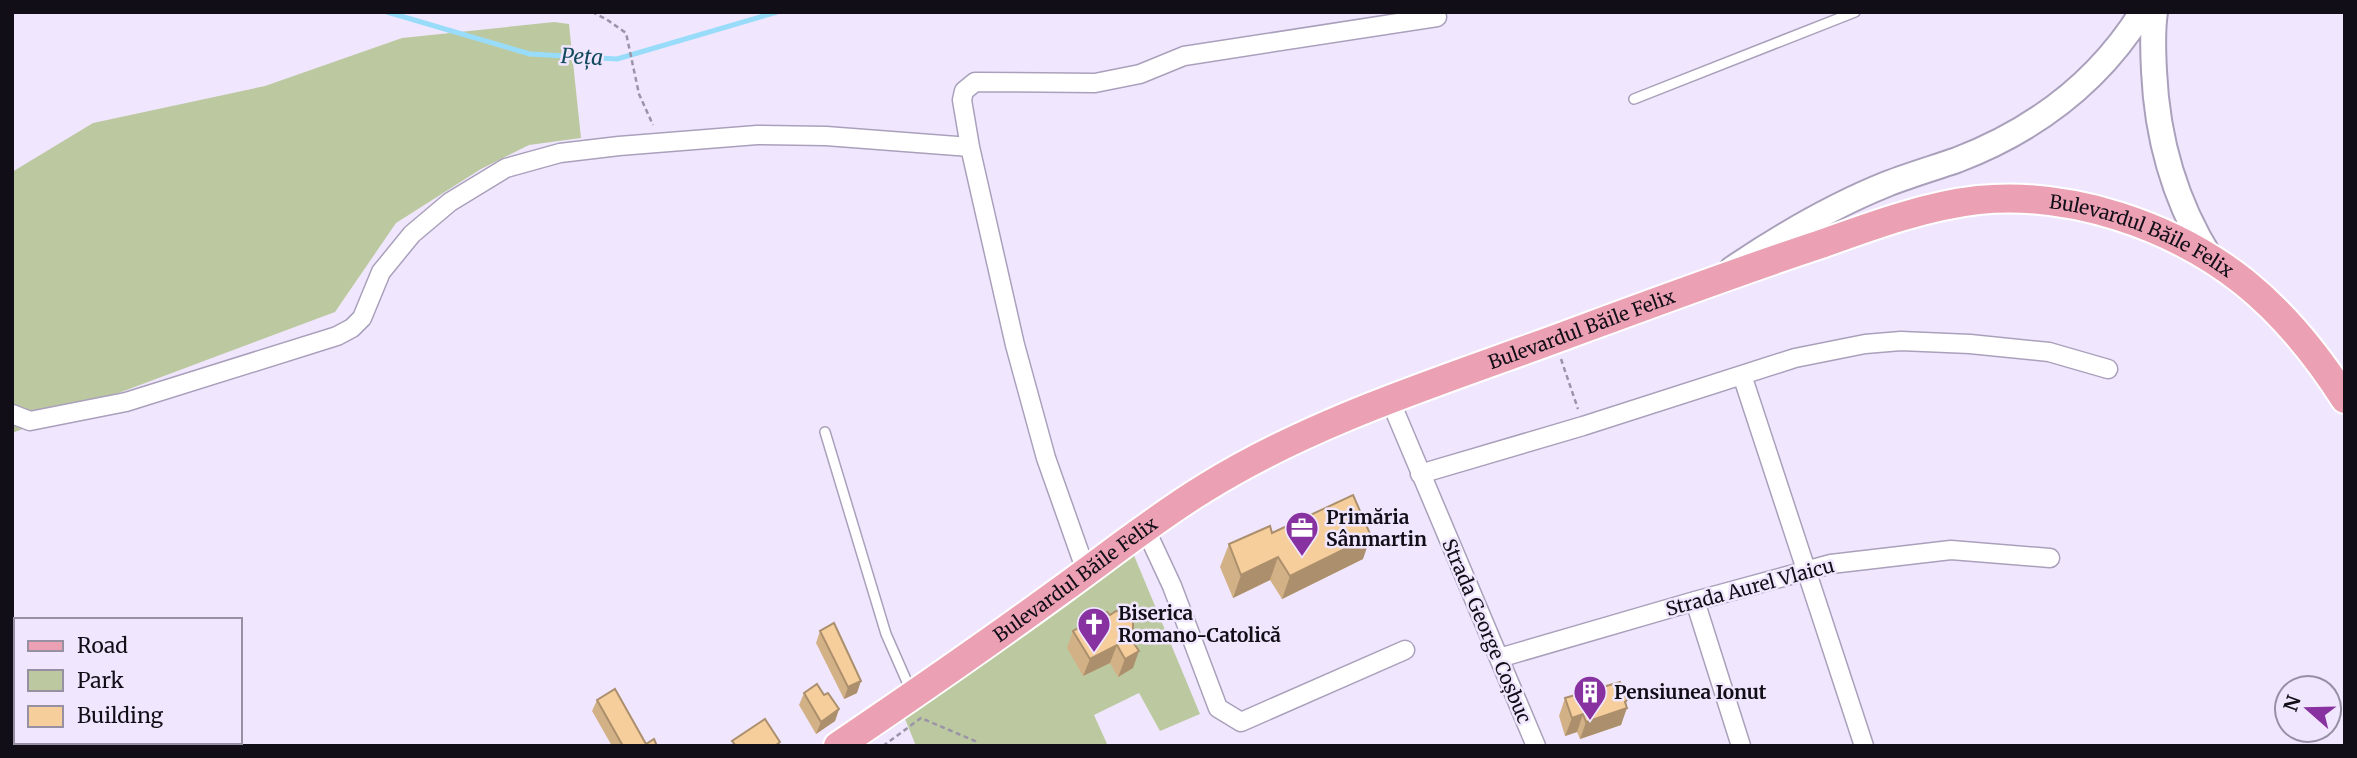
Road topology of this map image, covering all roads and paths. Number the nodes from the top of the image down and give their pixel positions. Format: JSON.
{"nodes":[{"id":1,"x":592,"y":12,"type":"edge"},
{"id":2,"x":1855,"y":12,"type":"edge"},
{"id":3,"x":2142,"y":12,"type":"edge"},
{"id":4,"x":2155,"y":12,"type":"edge"},
{"id":5,"x":1437,"y":17,"type":"dead end"},
{"id":6,"x":1634,"y":99,"type":"dead end"},
{"id":7,"x":661,"y":142,"type":"junction"},
{"id":8,"x":970,"y":147,"type":"junction"},
{"id":9,"x":2211,"y":259,"type":"junction"},
{"id":10,"x":1716,"y":279,"type":"junction"},
{"id":11,"x":1554,"y":340,"type":"junction"},
{"id":12,"x":2108,"y":369,"type":"dead end"},
{"id":13,"x":1742,"y":375,"type":"junction"},
{"id":14,"x":2345,"y":399,"type":"edge"},
{"id":15,"x":1390,"y":400,"type":"junction"},
{"id":16,"x":12,"y":414,"type":"edge"},
{"id":17,"x":1583,"y":426,"type":"junction"},
{"id":18,"x":825,"y":432,"type":"dead end"},
{"id":19,"x":1420,"y":474,"type":"junction"},
{"id":20,"x":1144,"y":528,"type":"junction"},
{"id":21,"x":2050,"y":558,"type":"dead end"},
{"id":22,"x":1807,"y":570,"type":"junction"},
{"id":23,"x":1086,"y":572,"type":"junction"},
{"id":24,"x":1695,"y":601,"type":"junction"},
{"id":25,"x":1405,"y":650,"type":"dead end"},
{"id":26,"x":1499,"y":658,"type":"junction"},
{"id":27,"x":913,"y":696,"type":"junction"},
{"id":28,"x":838,"y":746,"type":"edge"},
{"id":29,"x":883,"y":746,"type":"edge"},
{"id":30,"x":977,"y":746,"type":"edge"},
{"id":31,"x":1536,"y":746,"type":"edge"},
{"id":32,"x":1741,"y":746,"type":"edge"},
{"id":33,"x":1864,"y":746,"type":"edge"}],
"edges":[{"from":1,"to":7,"type":"path"},
{"from":2,"to":6,"type":"lane"},
{"from":3,"to":10,"type":"main road"},
{"from":4,"to":9,"type":"main road"},
{"from":5,"to":8,"type":"street"},
{"from":7,"to":8,"type":"street"},
{"from":7,"to":16,"type":"street"},
{"from":8,"to":23,"type":"street"},
{"from":9,"to":10,"type":"main road","name":"Bulevardul Băile Felix"},
{"from":9,"to":14,"type":"main road","name":"Bulevardul Băile Felix"},
{"from":10,"to":11,"type":"main road","name":"Bulevardul Băile Felix"},
{"from":11,"to":15,"type":"main road","name":"Bulevardul Băile Felix"},
{"from":11,"to":17,"type":"path"},
{"from":12,"to":13,"type":"street"},
{"from":13,"to":17,"type":"street"},
{"from":13,"to":22,"type":"street"},
{"from":15,"to":19,"type":"street","name":"Strada George Coșbuc"},
{"from":15,"to":20,"type":"main road","name":"Bulevardul Băile Felix"},
{"from":17,"to":19,"type":"street"},
{"from":18,"to":27,"type":"lane"},
{"from":19,"to":26,"type":"street","name":"Strada George Coșbuc"},
{"from":20,"to":23,"type":"main road","name":"Bulevardul Băile Felix"},
{"from":20,"to":25,"type":"street"},
{"from":21,"to":22,"type":"street","name":"Strada Aurel Vlaicu"},
{"from":22,"to":24,"type":"street","name":"Strada Aurel Vlaicu"},
{"from":22,"to":33,"type":"street"},
{"from":23,"to":27,"type":"main road","name":"Bulevardul Băile Felix"},
{"from":24,"to":26,"type":"street","name":"Strada Aurel Vlaicu"},
{"from":24,"to":32,"type":"street"},
{"from":26,"to":31,"type":"street","name":"Strada George Coșbuc"},
{"from":27,"to":28,"type":"main road","name":"Bulevardul Băile Felix"},
{"from":29,"to":30,"type":"path"}]}
